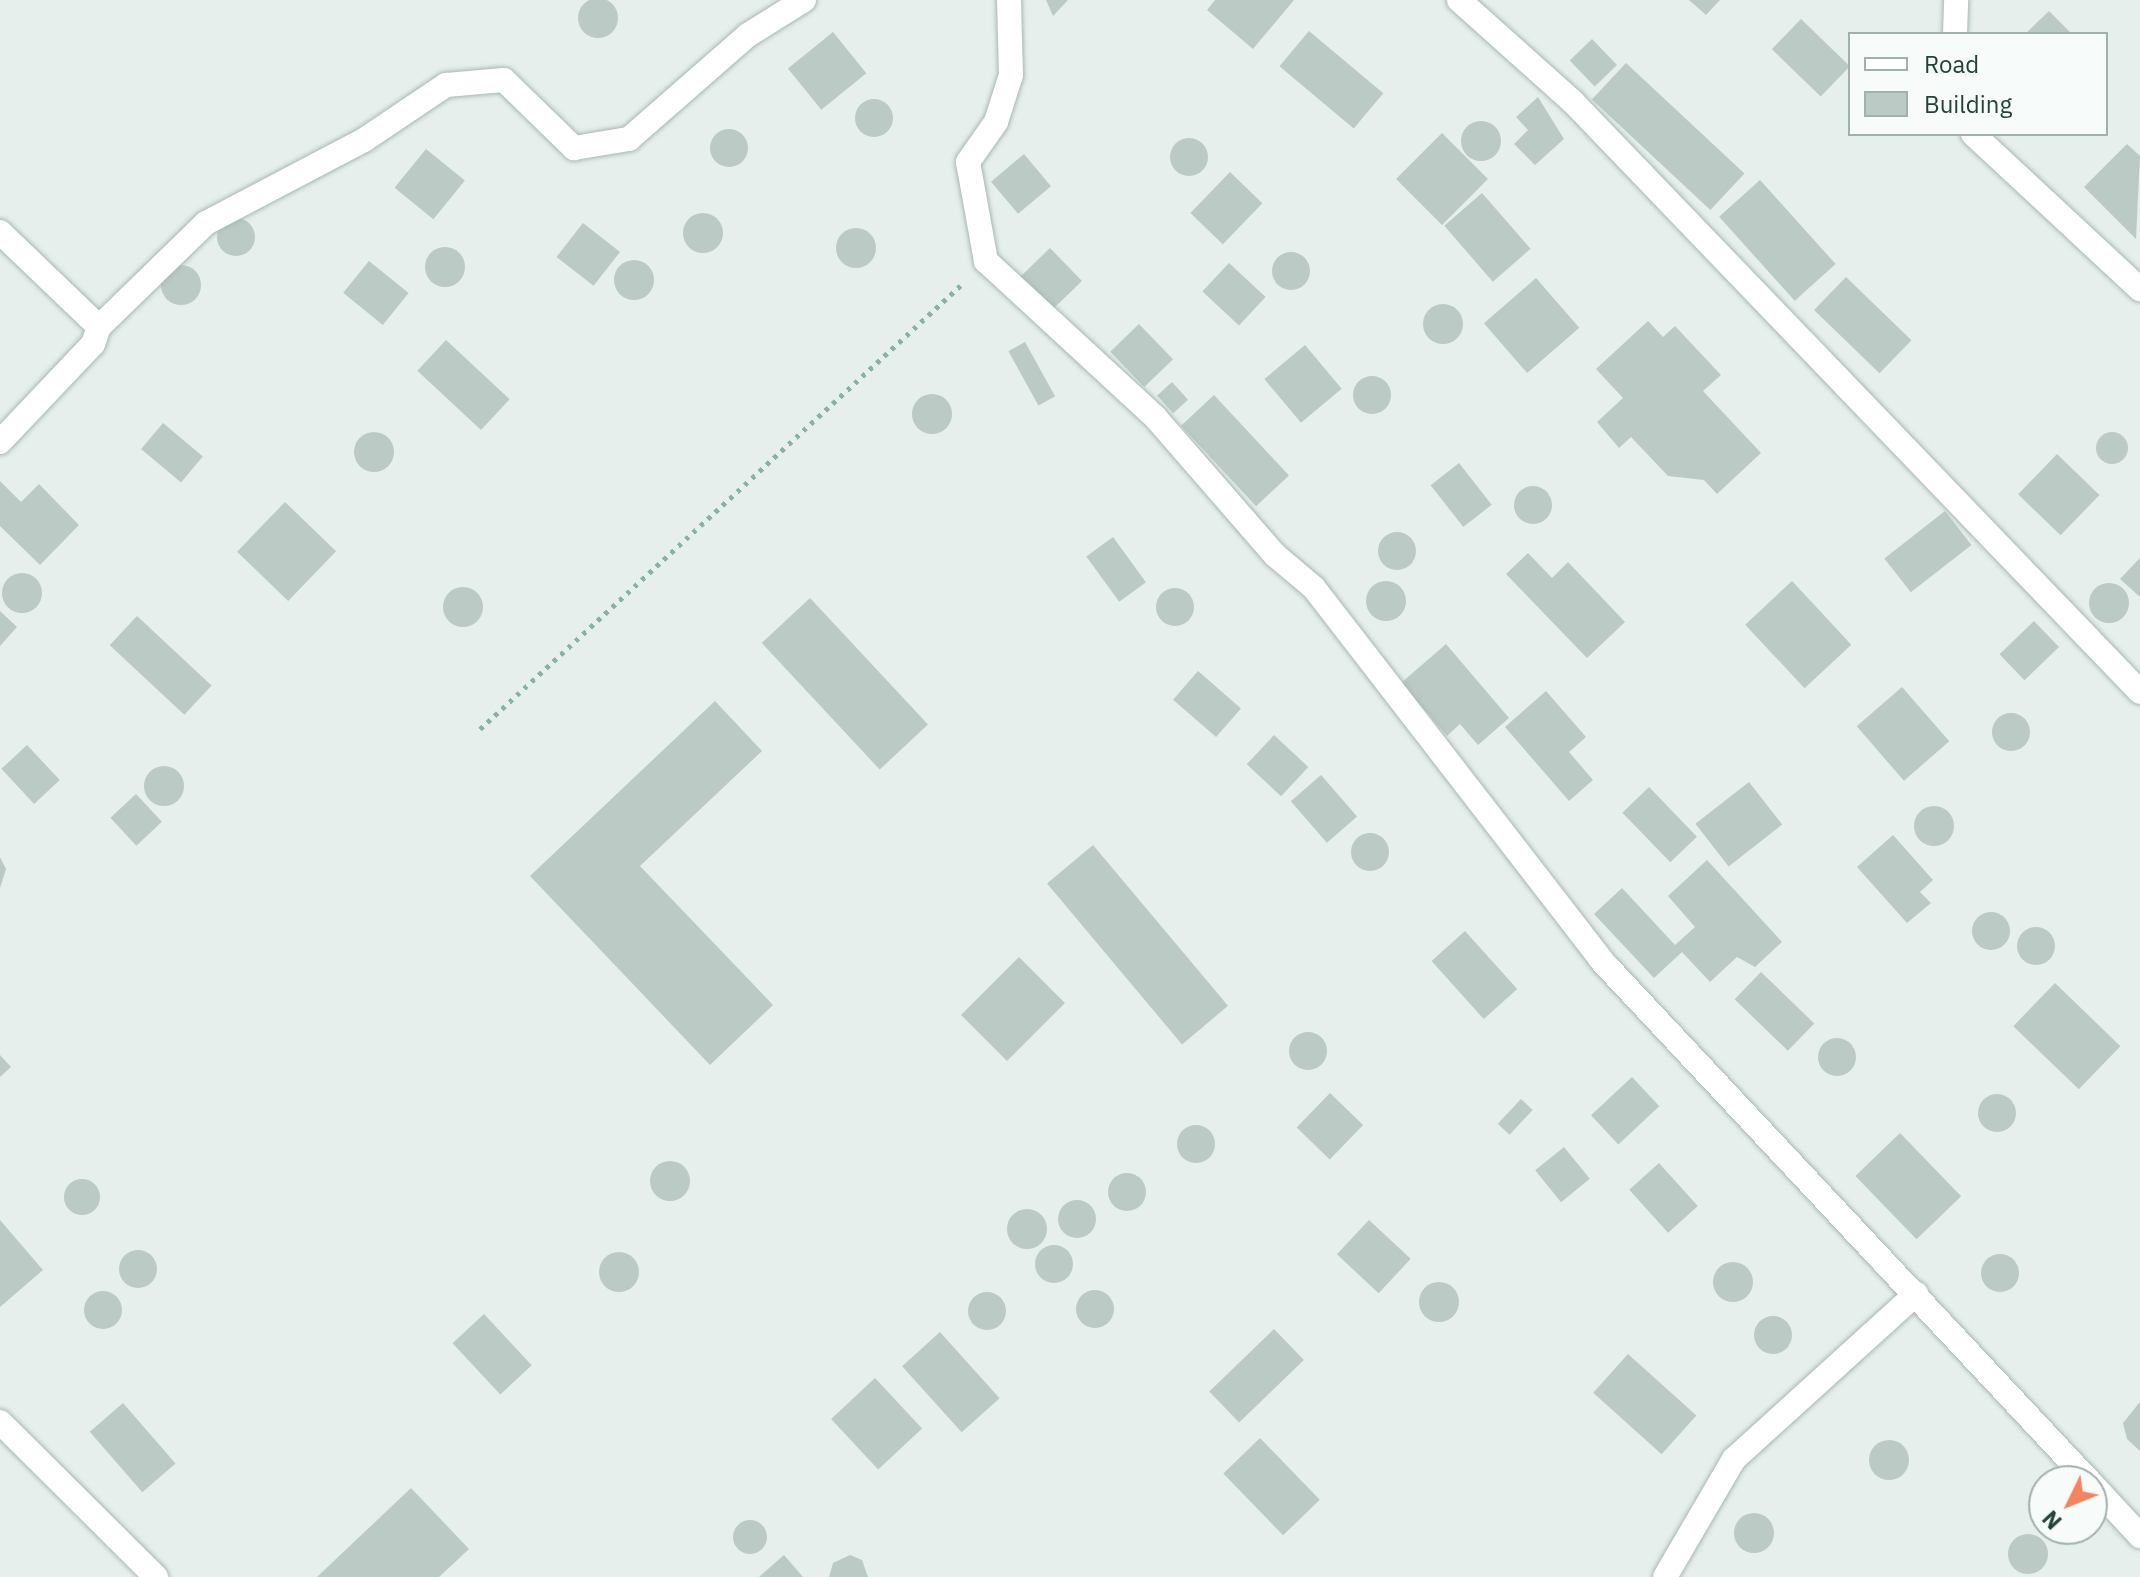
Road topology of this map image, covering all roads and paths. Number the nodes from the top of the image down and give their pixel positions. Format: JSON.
{"nodes":[{"id":1,"x":804,"y":0,"type":"edge"},
{"id":2,"x":1009,"y":0,"type":"edge"},
{"id":3,"x":1459,"y":0,"type":"edge"},
{"id":4,"x":1956,"y":0,"type":"edge"},
{"id":5,"x":1955,"y":32,"type":"edge"},
{"id":6,"x":1975,"y":136,"type":"edge"},
{"id":7,"x":0,"y":232,"type":"edge"},
{"id":8,"x":986,"y":261,"type":"junction"},
{"id":9,"x":2140,"y":289,"type":"edge"},
{"id":10,"x":99,"y":327,"type":"junction"},
{"id":11,"x":0,"y":442,"type":"edge"},
{"id":12,"x":2140,"y":692,"type":"edge"},
{"id":13,"x":480,"y":729,"type":"dead end"},
{"id":14,"x":1916,"y":1294,"type":"junction"},
{"id":15,"x":0,"y":1422,"type":"edge"},
{"id":16,"x":2073,"y":1465,"type":"edge"},
{"id":17,"x":2108,"y":1502,"type":"edge"},
{"id":18,"x":2140,"y":1536,"type":"edge"},
{"id":19,"x":156,"y":1577,"type":"edge"},
{"id":20,"x":1665,"y":1577,"type":"edge"}],
"edges":[{"from":1,"to":10,"type":"street"},
{"from":2,"to":8,"type":"street"},
{"from":3,"to":12,"type":"street"},
{"from":4,"to":5,"type":"street"},
{"from":6,"to":9,"type":"street"},
{"from":7,"to":10,"type":"street"},
{"from":8,"to":13,"type":"path"},
{"from":8,"to":14,"type":"street"},
{"from":10,"to":11,"type":"street"},
{"from":14,"to":16,"type":"street"},
{"from":14,"to":20,"type":"street"},
{"from":15,"to":19,"type":"street"},
{"from":17,"to":18,"type":"street"}]}
